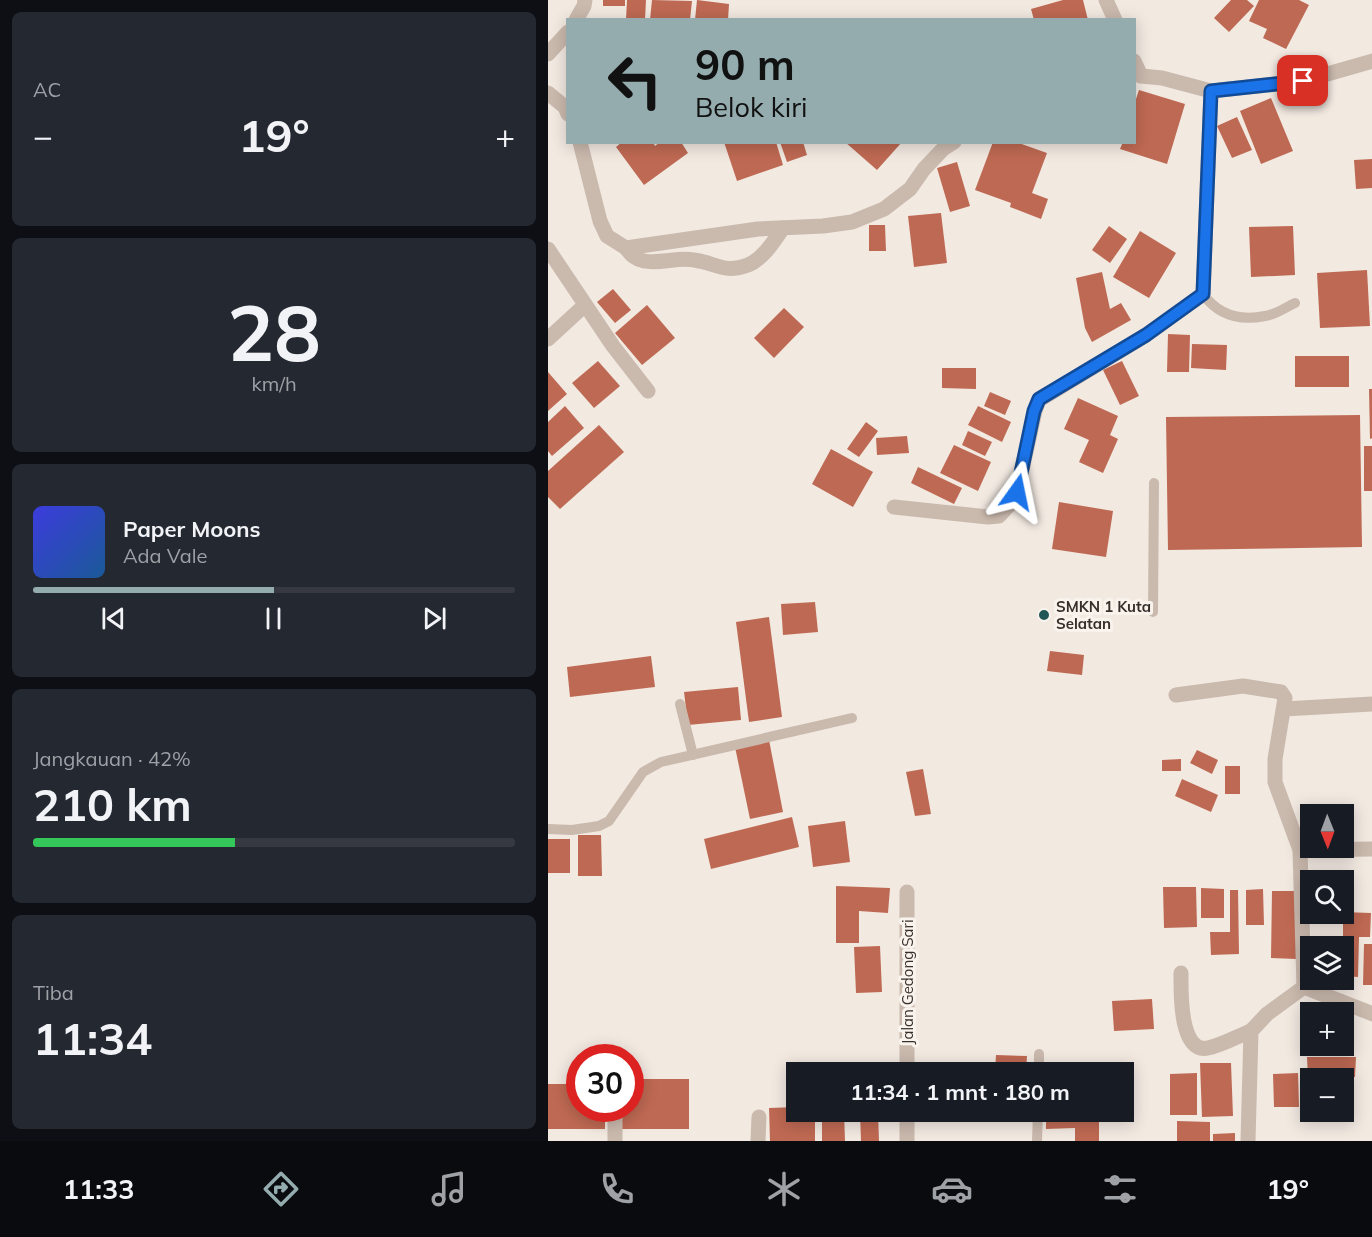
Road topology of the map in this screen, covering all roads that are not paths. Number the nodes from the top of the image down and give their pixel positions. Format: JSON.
{"nodes":[{"id":1,"x":585,"y":0,"type":"edge"},
{"id":2,"x":1106,"y":0,"type":"edge"},
{"id":3,"x":577,"y":18,"type":"edge"},
{"id":4,"x":1114,"y":18,"type":"edge"},
{"id":5,"x":566,"y":34,"type":"edge"},
{"id":6,"x":548,"y":54,"type":"edge"},
{"id":7,"x":1373,"y":61,"type":"edge"},
{"id":8,"x":1138,"y":77,"type":"edge"},
{"id":9,"x":1211,"y":91,"type":"junction"},
{"id":10,"x":548,"y":93,"type":"edge"},
{"id":11,"x":566,"y":109,"type":"edge"},
{"id":12,"x":581,"y":144,"type":"edge"},
{"id":13,"x":951,"y":144,"type":"edge"},
{"id":14,"x":783,"y":228,"type":"junction"},
{"id":15,"x":626,"y":248,"type":"junction"},
{"id":16,"x":548,"y":249,"type":"edge"},
{"id":17,"x":1203,"y":294,"type":"junction"},
{"id":18,"x":1295,"y":303,"type":"dead end"},
{"id":19,"x":585,"y":305,"type":"junction"},
{"id":20,"x":548,"y":339,"type":"edge"},
{"id":21,"x":648,"y":391,"type":"dead end"},
{"id":22,"x":1154,"y":483,"type":"dead end"},
{"id":23,"x":894,"y":507,"type":"dead end"},
{"id":24,"x":1152,"y":612,"type":"dead end"},
{"id":25,"x":1176,"y":695,"type":"dead end"},
{"id":26,"x":680,"y":704,"type":"dead end"},
{"id":27,"x":1373,"y":704,"type":"edge"},
{"id":28,"x":1284,"y":709,"type":"junction"},
{"id":29,"x":852,"y":718,"type":"dead end"},
{"id":30,"x":693,"y":755,"type":"junction"},
{"id":31,"x":548,"y":829,"type":"edge"},
{"id":32,"x":1300,"y":849,"type":"edge"},
{"id":33,"x":1354,"y":849,"type":"edge"},
{"id":34,"x":1373,"y":849,"type":"edge"},
{"id":35,"x":1300,"y":858,"type":"edge"},
{"id":36,"x":907,"y":892,"type":"dead end"},
{"id":37,"x":1303,"y":936,"type":"edge"},
{"id":38,"x":1181,"y":973,"type":"dead end"},
{"id":39,"x":1300,"y":990,"type":"edge"},
{"id":40,"x":1312,"y":990,"type":"edge"},
{"id":41,"x":1373,"y":1014,"type":"edge"},
{"id":42,"x":1252,"y":1031,"type":"junction"},
{"id":43,"x":1039,"y":1054,"type":"dead end"},
{"id":44,"x":907,"y":1062,"type":"edge"},
{"id":45,"x":1039,"y":1062,"type":"edge"},
{"id":46,"x":759,"y":1117,"type":"dead end"},
{"id":47,"x":615,"y":1122,"type":"edge"},
{"id":48,"x":907,"y":1122,"type":"edge"},
{"id":49,"x":1038,"y":1122,"type":"edge"},
{"id":50,"x":615,"y":1141,"type":"edge"},
{"id":51,"x":758,"y":1141,"type":"edge"},
{"id":52,"x":907,"y":1141,"type":"edge"},
{"id":53,"x":1037,"y":1141,"type":"edge"},
{"id":54,"x":1248,"y":1141,"type":"edge"}],
"edges":[{"from":1,"to":3,"type":"street"},
{"from":2,"to":4,"type":"street"},
{"from":5,"to":6,"type":"street"},
{"from":7,"to":9,"type":"street"},
{"from":8,"to":9,"type":"street"},
{"from":9,"to":17,"type":"street"},
{"from":10,"to":11,"type":"street"},
{"from":12,"to":15,"type":"street"},
{"from":13,"to":14,"type":"street"},
{"from":14,"to":15,"type":"street"},
{"from":14,"to":15,"type":"street"},
{"from":16,"to":19,"type":"street"},
{"from":17,"to":18,"type":"lane"},
{"from":17,"to":23,"type":"street"},
{"from":19,"to":20,"type":"street"},
{"from":19,"to":21,"type":"street"},
{"from":22,"to":24,"type":"lane"},
{"from":25,"to":28,"type":"street"},
{"from":26,"to":30,"type":"lane"},
{"from":27,"to":28,"type":"street"},
{"from":28,"to":32,"type":"street"},
{"from":29,"to":30,"type":"lane"},
{"from":30,"to":31,"type":"lane"},
{"from":33,"to":34,"type":"street"},
{"from":35,"to":37,"type":"street"},
{"from":36,"to":44,"type":"street","name":"Jalan Gedong Sari"},
{"from":38,"to":42,"type":"street"},
{"from":39,"to":42,"type":"street"},
{"from":40,"to":41,"type":"street"},
{"from":42,"to":54,"type":"street"},
{"from":43,"to":45,"type":"lane"},
{"from":46,"to":51,"type":"street"},
{"from":47,"to":50,"type":"street"},
{"from":48,"to":52,"type":"street"},
{"from":49,"to":53,"type":"lane"}]}
